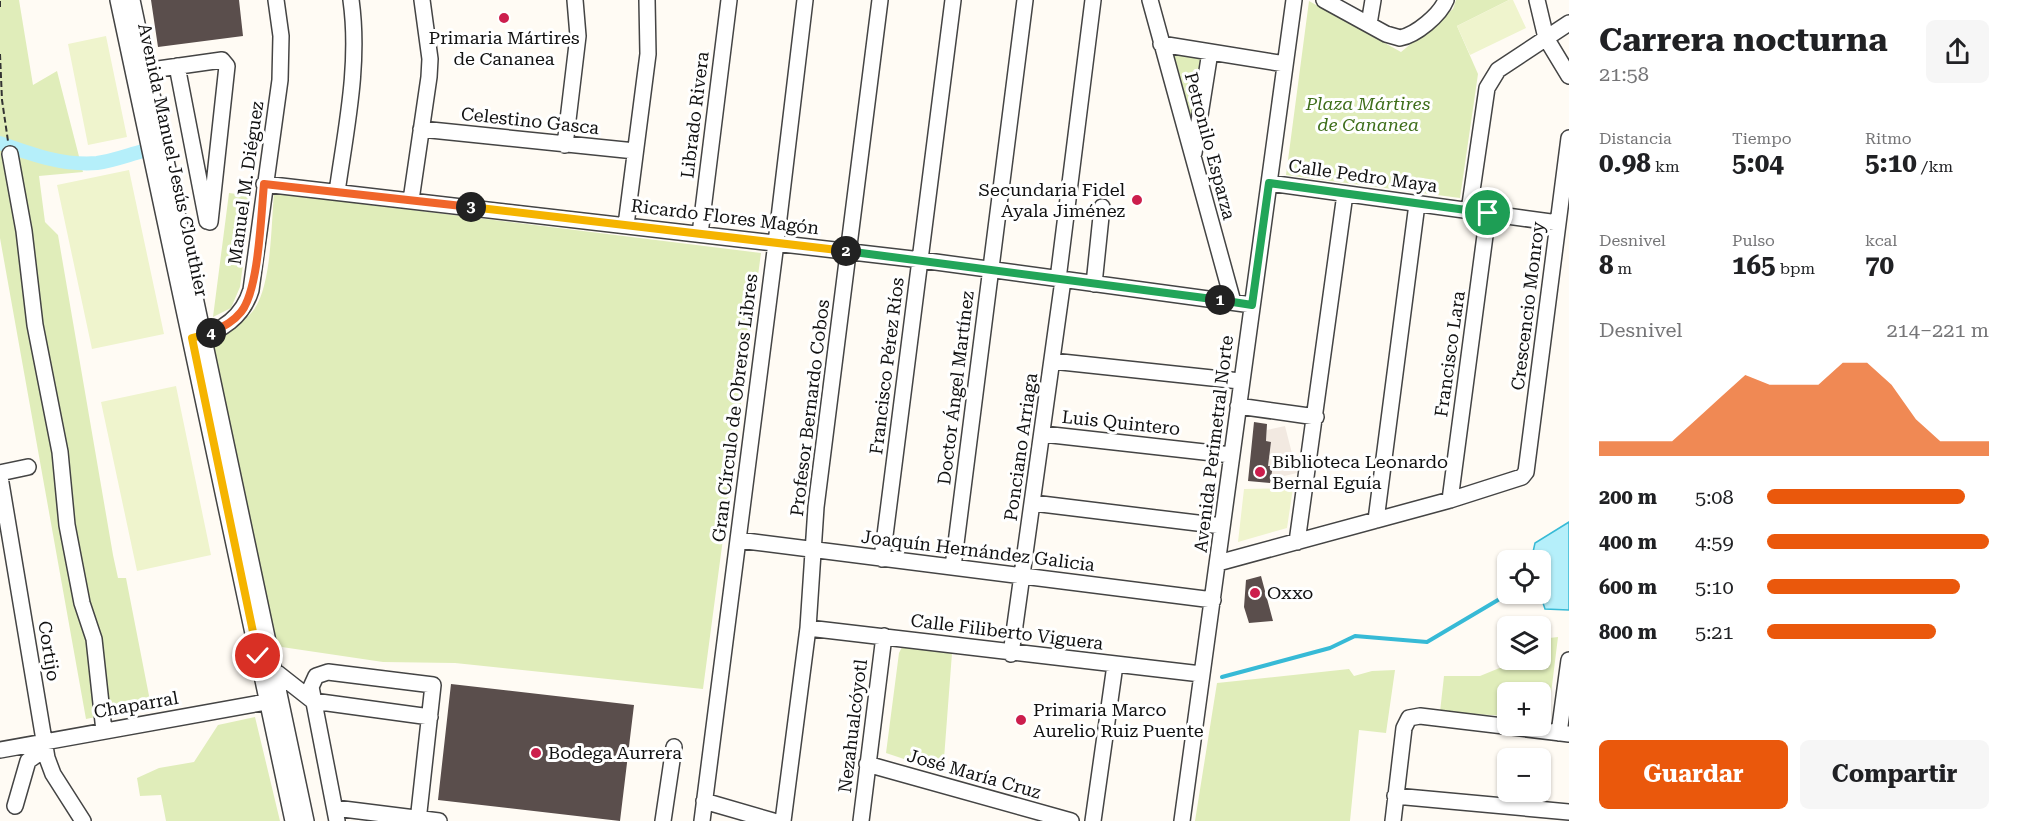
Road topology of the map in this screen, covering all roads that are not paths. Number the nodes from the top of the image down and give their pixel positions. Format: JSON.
{"nodes":[{"id":1,"x":118,"y":0,"type":"edge"},
{"id":2,"x":132,"y":0,"type":"edge"},
{"id":3,"x":276,"y":0,"type":"edge"},
{"id":4,"x":351,"y":0,"type":"edge"},
{"id":5,"x":422,"y":0,"type":"edge"},
{"id":6,"x":575,"y":0,"type":"edge"},
{"id":7,"x":647,"y":0,"type":"edge"},
{"id":8,"x":729,"y":0,"type":"edge"},
{"id":9,"x":805,"y":0,"type":"edge"},
{"id":10,"x":880,"y":0,"type":"edge"},
{"id":11,"x":953,"y":0,"type":"edge"},
{"id":12,"x":1025,"y":0,"type":"edge"},
{"id":13,"x":1093,"y":0,"type":"edge"},
{"id":14,"x":1150,"y":0,"type":"edge"},
{"id":15,"x":1294,"y":0,"type":"edge"},
{"id":16,"x":1324,"y":0,"type":"edge"},
{"id":17,"x":1373,"y":0,"type":"edge"},
{"id":18,"x":1537,"y":0,"type":"edge"},
{"id":19,"x":1444,"y":3,"type":"edge"},
{"id":20,"x":1569,"y":22,"type":"edge"},
{"id":21,"x":1369,"y":24,"type":"junction"},
{"id":22,"x":1546,"y":38,"type":"junction"},
{"id":23,"x":1161,"y":44,"type":"junction"},
{"id":24,"x":1210,"y":52,"type":"junction"},
{"id":25,"x":1285,"y":64,"type":"junction"},
{"id":26,"x":177,"y":66,"type":"junction"},
{"id":27,"x":141,"y":71,"type":"junction"},
{"id":28,"x":1569,"y":76,"type":"edge"},
{"id":29,"x":421,"y":129,"type":"junction"},
{"id":30,"x":1569,"y":138,"type":"edge"},
{"id":31,"x":565,"y":145,"type":"junction"},
{"id":32,"x":635,"y":152,"type":"junction"},
{"id":33,"x":10,"y":154,"type":"dead end"},
{"id":34,"x":1193,"y":160,"type":"junction"},
{"id":35,"x":1269,"y":183,"type":"junction"},
{"id":36,"x":264,"y":184,"type":"junction"},
{"id":37,"x":337,"y":192,"type":"junction"},
{"id":38,"x":1345,"y":194,"type":"junction"},
{"id":39,"x":411,"y":200,"type":"junction"},
{"id":40,"x":1417,"y":204,"type":"junction"},
{"id":41,"x":1102,"y":207,"type":"dead end"},
{"id":42,"x":1469,"y":211,"type":"junction"},
{"id":43,"x":1488,"y":213,"type":"junction"},
{"id":44,"x":1558,"y":223,"type":"junction"},
{"id":45,"x":626,"y":225,"type":"junction"},
{"id":46,"x":700,"y":234,"type":"junction"},
{"id":47,"x":777,"y":243,"type":"junction"},
{"id":48,"x":849,"y":252,"type":"junction"},
{"id":49,"x":921,"y":260,"type":"junction"},
{"id":50,"x":990,"y":270,"type":"junction"},
{"id":51,"x":1060,"y":280,"type":"junction"},
{"id":52,"x":1094,"y":284,"type":"junction"},
{"id":53,"x":1233,"y":302,"type":"junction"},
{"id":54,"x":1252,"y":305,"type":"junction"},
{"id":55,"x":198,"y":337,"type":"junction"},
{"id":56,"x":1052,"y":361,"type":"junction"},
{"id":57,"x":1240,"y":381,"type":"junction"},
{"id":58,"x":1238,"y":406,"type":"junction"},
{"id":59,"x":1316,"y":417,"type":"junction"},
{"id":60,"x":1043,"y":434,"type":"junction"},
{"id":61,"x":1231,"y":455,"type":"junction"},
{"id":62,"x":28,"y":468,"type":"dead end"},
{"id":63,"x":0,"y":475,"type":"edge"},
{"id":64,"x":1450,"y":500,"type":"junction"},
{"id":65,"x":1033,"y":503,"type":"junction"},
{"id":66,"x":1376,"y":520,"type":"junction"},
{"id":67,"x":1222,"y":526,"type":"junction"},
{"id":68,"x":738,"y":540,"type":"junction"},
{"id":69,"x":1297,"y":542,"type":"junction"},
{"id":70,"x":815,"y":551,"type":"junction"},
{"id":71,"x":882,"y":559,"type":"junction"},
{"id":72,"x":1218,"y":563,"type":"junction"},
{"id":73,"x":953,"y":567,"type":"junction"},
{"id":74,"x":1024,"y":576,"type":"junction"},
{"id":75,"x":1213,"y":600,"type":"junction"},
{"id":76,"x":808,"y":628,"type":"junction"},
{"id":77,"x":884,"y":636,"type":"junction"},
{"id":78,"x":1011,"y":654,"type":"junction"},
{"id":79,"x":258,"y":656,"type":"junction"},
{"id":80,"x":1569,"y":660,"type":"edge"},
{"id":81,"x":1115,"y":665,"type":"junction"},
{"id":82,"x":273,"y":670,"type":"junction"},
{"id":83,"x":1201,"y":674,"type":"junction"},
{"id":84,"x":273,"y":700,"type":"junction"},
{"id":85,"x":313,"y":701,"type":"junction"},
{"id":86,"x":430,"y":717,"type":"junction"},
{"id":87,"x":104,"y":731,"type":"junction"},
{"id":88,"x":1564,"y":734,"type":"edge"},
{"id":89,"x":44,"y":746,"type":"junction"},
{"id":90,"x":674,"y":747,"type":"dead end"},
{"id":91,"x":0,"y":750,"type":"edge"},
{"id":92,"x":867,"y":764,"type":"junction"},
{"id":93,"x":1395,"y":796,"type":"junction"},
{"id":94,"x":704,"y":801,"type":"junction"},
{"id":95,"x":15,"y":806,"type":"dead end"},
{"id":96,"x":1569,"y":812,"type":"edge"},
{"id":97,"x":336,"y":815,"type":"edge"},
{"id":98,"x":418,"y":820,"type":"edge"},
{"id":99,"x":83,"y":821,"type":"edge"},
{"id":100,"x":293,"y":821,"type":"edge"},
{"id":101,"x":306,"y":821,"type":"edge"},
{"id":102,"x":439,"y":821,"type":"edge"},
{"id":103,"x":663,"y":821,"type":"edge"},
{"id":104,"x":702,"y":821,"type":"edge"},
{"id":105,"x":772,"y":821,"type":"edge"},
{"id":106,"x":783,"y":821,"type":"edge"},
{"id":107,"x":861,"y":821,"type":"edge"},
{"id":108,"x":1071,"y":821,"type":"edge"},
{"id":109,"x":1093,"y":821,"type":"edge"},
{"id":110,"x":1182,"y":821,"type":"edge"},
{"id":111,"x":1393,"y":821,"type":"edge"}],
"edges":[{"from":1,"to":27,"type":"street","name":"Avenida Manuel Jesús Clouthier"},
{"from":2,"to":27,"type":"street","name":"Avenida Manuel Jesús Clouthier"},
{"from":3,"to":36,"type":"street","name":"Manuel M. Diéguez"},
{"from":4,"to":37,"type":"street"},
{"from":5,"to":29,"type":"street"},
{"from":6,"to":31,"type":"street"},
{"from":7,"to":32,"type":"street"},
{"from":8,"to":46,"type":"street","name":"Librado Rivera"},
{"from":9,"to":47,"type":"street","name":"Gran Círculo de Obreros Libres"},
{"from":10,"to":48,"type":"street","name":"Profesor Bernardo Cobos"},
{"from":11,"to":49,"type":"street","name":"Francisco Pérez Ríos"},
{"from":12,"to":50,"type":"street","name":"Doctor Ángel Martínez"},
{"from":13,"to":51,"type":"street","name":"Ponciano Arriaga"},
{"from":14,"to":23,"type":"street","name":"Petronilo Esparza"},
{"from":15,"to":25,"type":"street","name":"Avenida Perimetral Norte"},
{"from":16,"to":21,"type":"street"},
{"from":17,"to":21,"type":"street"},
{"from":18,"to":22,"type":"street"},
{"from":19,"to":21,"type":"street"},
{"from":20,"to":22,"type":"street"},
{"from":22,"to":28,"type":"street"},
{"from":22,"to":42,"type":"street"},
{"from":23,"to":24,"type":"street"},
{"from":23,"to":34,"type":"street","name":"Petronilo Esparza"},
{"from":24,"to":25,"type":"street"},
{"from":24,"to":34,"type":"street"},
{"from":25,"to":35,"type":"street","name":"Avenida Perimetral Norte"},
{"from":26,"to":26,"type":"street"},
{"from":26,"to":27,"type":"street"},
{"from":27,"to":55,"type":"street","name":"Avenida Manuel Jesús Clouthier"},
{"from":29,"to":31,"type":"street","name":"Celestino Gasca"},
{"from":29,"to":39,"type":"street"},
{"from":30,"to":44,"type":"street","name":"Crescencio Monroy"},
{"from":31,"to":32,"type":"street","name":"Celestino Gasca"},
{"from":32,"to":45,"type":"street"},
{"from":33,"to":87,"type":"street"},
{"from":34,"to":53,"type":"street","name":"Petronilo Esparza"},
{"from":35,"to":38,"type":"street","name":"Calle Pedro Maya"},
{"from":35,"to":54,"type":"street","name":"Avenida Perimetral Norte"},
{"from":36,"to":37,"type":"street","name":"Ricardo Flores Magón"},
{"from":36,"to":55,"type":"street","name":"Manuel M. Diéguez"},
{"from":37,"to":39,"type":"street","name":"Ricardo Flores Magón"},
{"from":38,"to":40,"type":"street","name":"Calle Pedro Maya"},
{"from":38,"to":59,"type":"street"},
{"from":39,"to":45,"type":"street","name":"Ricardo Flores Magón"},
{"from":40,"to":42,"type":"street","name":"Calle Pedro Maya"},
{"from":40,"to":66,"type":"street"},
{"from":41,"to":52,"type":"street"},
{"from":42,"to":43,"type":"street","name":"Calle Pedro Maya"},
{"from":43,"to":44,"type":"street","name":"Calle Pedro Maya"},
{"from":43,"to":64,"type":"street","name":"Francisco Lara"},
{"from":44,"to":64,"type":"street","name":"Crescencio Monroy"},
{"from":45,"to":46,"type":"street","name":"Ricardo Flores Magón"},
{"from":46,"to":47,"type":"street","name":"Ricardo Flores Magón"},
{"from":47,"to":48,"type":"street","name":"Ricardo Flores Magón"},
{"from":47,"to":68,"type":"street","name":"Gran Círculo de Obreros Libres"},
{"from":48,"to":49,"type":"street","name":"Ricardo Flores Magón"},
{"from":48,"to":70,"type":"street","name":"Profesor Bernardo Cobos"},
{"from":49,"to":50,"type":"street","name":"Ricardo Flores Magón"},
{"from":49,"to":71,"type":"street","name":"Francisco Pérez Ríos"},
{"from":50,"to":51,"type":"street","name":"Ricardo Flores Magón"},
{"from":50,"to":73,"type":"street","name":"Doctor Ángel Martínez"},
{"from":51,"to":52,"type":"street","name":"Ricardo Flores Magón"},
{"from":51,"to":56,"type":"street","name":"Ponciano Arriaga"},
{"from":52,"to":53,"type":"street","name":"Ricardo Flores Magón"},
{"from":53,"to":54,"type":"street","name":"Ricardo Flores Magón"},
{"from":54,"to":57,"type":"street","name":"Avenida Perimetral Norte"},
{"from":55,"to":79,"type":"street","name":"Avenida Manuel Jesús Clouthier"},
{"from":55,"to":82,"type":"street","name":"Avenida Manuel Jesús Clouthier"},
{"from":56,"to":57,"type":"street"},
{"from":56,"to":60,"type":"street","name":"Ponciano Arriaga"},
{"from":57,"to":58,"type":"street","name":"Avenida Perimetral Norte"},
{"from":58,"to":59,"type":"street"},
{"from":58,"to":61,"type":"street","name":"Avenida Perimetral Norte"},
{"from":59,"to":69,"type":"street"},
{"from":60,"to":61,"type":"street","name":"Luis Quintero"},
{"from":60,"to":65,"type":"street","name":"Ponciano Arriaga"},
{"from":61,"to":67,"type":"street","name":"Avenida Perimetral Norte"},
{"from":62,"to":63,"type":"street"},
{"from":63,"to":89,"type":"street","name":"Cortijo"},
{"from":64,"to":66,"type":"street"},
{"from":65,"to":67,"type":"street"},
{"from":65,"to":74,"type":"street","name":"Ponciano Arriaga"},
{"from":66,"to":69,"type":"street"},
{"from":67,"to":72,"type":"street","name":"Avenida Perimetral Norte"},
{"from":68,"to":70,"type":"street","name":"Joaquín Hernández Galicia"},
{"from":68,"to":94,"type":"street","name":"Gran Círculo de Obreros Libres"},
{"from":69,"to":72,"type":"street"},
{"from":70,"to":71,"type":"street","name":"Joaquín Hernández Galicia"},
{"from":70,"to":76,"type":"street","name":"Profesor Bernardo Cobos"},
{"from":71,"to":73,"type":"street","name":"Joaquín Hernández Galicia"},
{"from":72,"to":75,"type":"street","name":"Avenida Perimetral Norte"},
{"from":73,"to":74,"type":"street","name":"Joaquín Hernández Galicia"},
{"from":74,"to":75,"type":"street","name":"Joaquín Hernández Galicia"},
{"from":74,"to":78,"type":"street","name":"Ponciano Arriaga"},
{"from":75,"to":83,"type":"street","name":"Avenida Perimetral Norte"},
{"from":76,"to":77,"type":"street","name":"Calle Filiberto Viguera"},
{"from":76,"to":106,"type":"street","name":"Profesor Bernardo Cobos"},
{"from":77,"to":78,"type":"street","name":"Calle Filiberto Viguera"},
{"from":77,"to":92,"type":"street","name":"Nezahualcóyotl"},
{"from":78,"to":81,"type":"street","name":"Calle Filiberto Viguera"},
{"from":79,"to":82,"type":"street"},
{"from":79,"to":84,"type":"street","name":"Avenida Manuel Jesús Clouthier"},
{"from":80,"to":88,"type":"street"},
{"from":81,"to":83,"type":"street","name":"Calle Filiberto Viguera"},
{"from":81,"to":109,"type":"street"},
{"from":82,"to":84,"type":"street","name":"Avenida Manuel Jesús Clouthier"},
{"from":82,"to":85,"type":"street"},
{"from":83,"to":110,"type":"street","name":"Avenida Perimetral Norte"},
{"from":84,"to":87,"type":"street","name":"Chaparral"},
{"from":84,"to":100,"type":"street","name":"Avenida Manuel Jesús Clouthier"},
{"from":84,"to":101,"type":"street","name":"Avenida Manuel Jesús Clouthier"},
{"from":85,"to":86,"type":"street"},
{"from":85,"to":86,"type":"street"},
{"from":85,"to":97,"type":"street"},
{"from":86,"to":98,"type":"street"},
{"from":87,"to":89,"type":"street","name":"Chaparral"},
{"from":88,"to":93,"type":"street"},
{"from":89,"to":91,"type":"street","name":"Chaparral"},
{"from":89,"to":95,"type":"street"},
{"from":89,"to":99,"type":"street","name":"Cortijo"},
{"from":90,"to":103,"type":"street"},
{"from":92,"to":107,"type":"street","name":"Nezahualcóyotl"},
{"from":92,"to":108,"type":"street","name":"José María Cruz"},
{"from":93,"to":96,"type":"street"},
{"from":93,"to":111,"type":"street"},
{"from":94,"to":104,"type":"street","name":"Gran Círculo de Obreros Libres"},
{"from":94,"to":105,"type":"street"},
{"from":97,"to":98,"type":"street"},
{"from":98,"to":102,"type":"street"}]}
